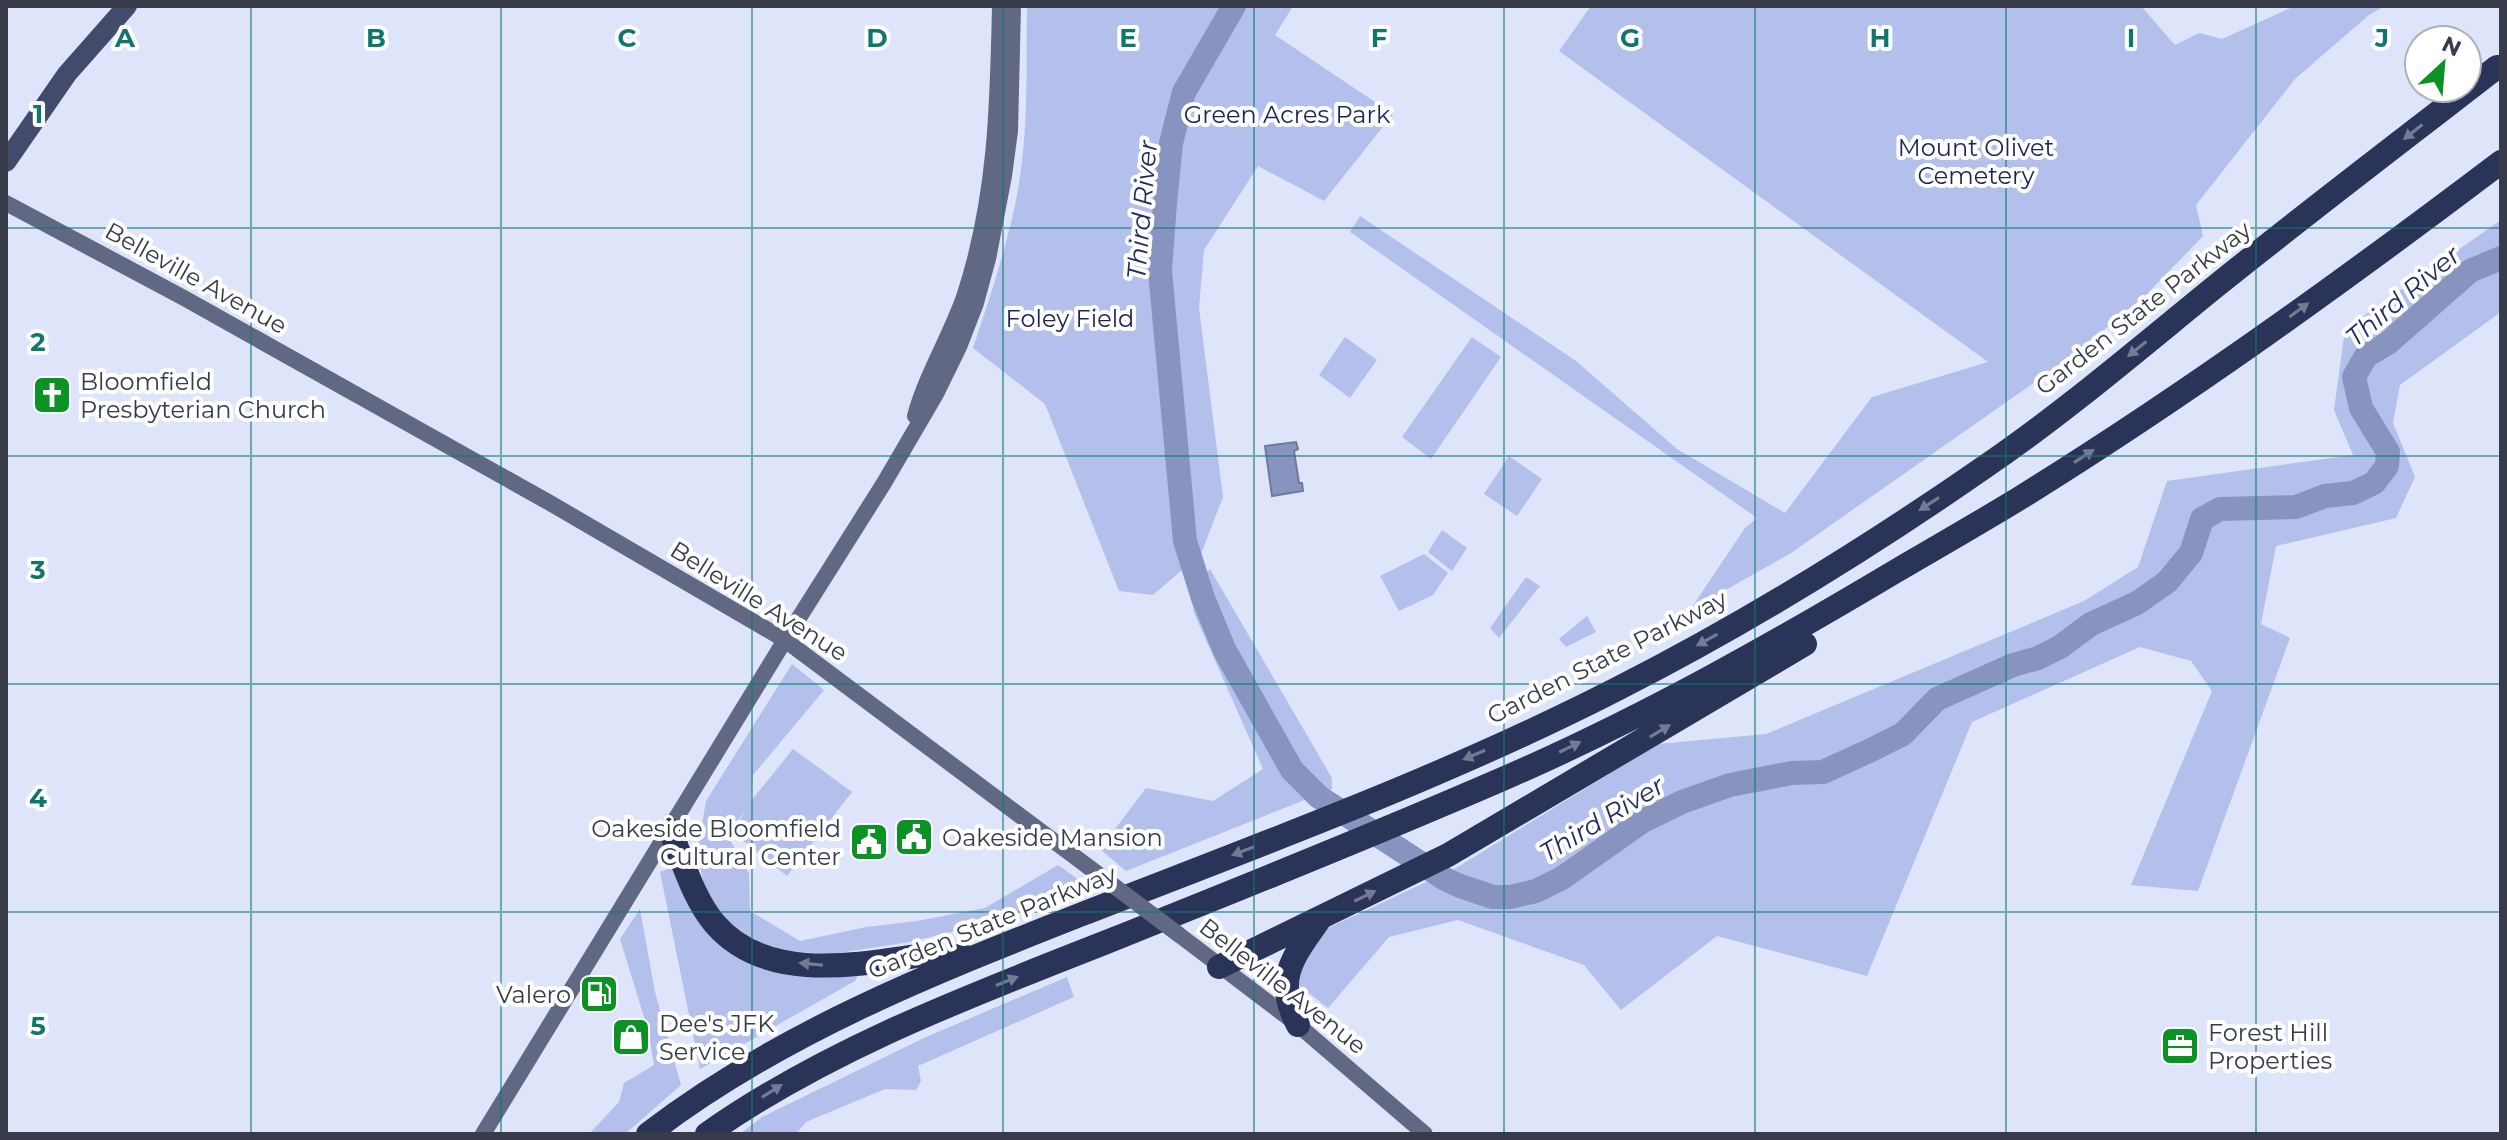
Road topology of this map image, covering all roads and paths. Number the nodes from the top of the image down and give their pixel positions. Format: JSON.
{"nodes":[{"id":1,"x":127,"y":6,"type":"edge"},
{"id":2,"x":1000,"y":6,"type":"edge"},
{"id":3,"x":1013,"y":6,"type":"edge"},
{"id":4,"x":2497,"y":67,"type":"dead end"},
{"id":5,"x":6,"y":162,"type":"edge"},
{"id":6,"x":2501,"y":162,"type":"edge"},
{"id":7,"x":6,"y":203,"type":"edge"},
{"id":8,"x":910,"y":437,"type":"junction"},
{"id":9,"x":2019,"y":499,"type":"junction"},
{"id":10,"x":785,"y":640,"type":"junction"},
{"id":11,"x":670,"y":830,"type":"junction"},
{"id":12,"x":1320,"y":918,"type":"junction"},
{"id":13,"x":972,"y":957,"type":"junction"},
{"id":14,"x":1219,"y":967,"type":"junction"},
{"id":15,"x":1298,"y":1025,"type":"junction"},
{"id":16,"x":483,"y":1134,"type":"edge"},
{"id":17,"x":648,"y":1134,"type":"edge"},
{"id":18,"x":707,"y":1134,"type":"edge"},
{"id":19,"x":1425,"y":1134,"type":"edge"}],
"edges":[{"from":1,"to":5,"type":"main road"},
{"from":2,"to":8,"type":"main road"},
{"from":3,"to":8,"type":"main road"},
{"from":4,"to":13,"type":"highway","name":"Garden State Parkway","one_way":true},
{"from":9,"to":6,"type":"highway","one_way":true},
{"from":7,"to":10,"type":"main road","name":"Belleville Avenue"},
{"from":8,"to":10,"type":"main road"},
{"from":12,"to":9,"type":"highway","one_way":true},
{"from":18,"to":9,"type":"highway","one_way":true},
{"from":10,"to":11,"type":"main road"},
{"from":10,"to":14,"type":"main road","name":"Belleville Avenue","bridge":true},
{"from":13,"to":11,"type":"highway","one_way":true},
{"from":11,"to":16,"type":"main road"},
{"from":12,"to":14,"type":"highway"},
{"from":12,"to":15,"type":"highway"},
{"from":13,"to":17,"type":"highway","name":"Garden State Parkway"},
{"from":14,"to":15,"type":"main road","name":"Belleville Avenue"},
{"from":15,"to":19,"type":"main road","name":"Belleville Avenue"}]}
